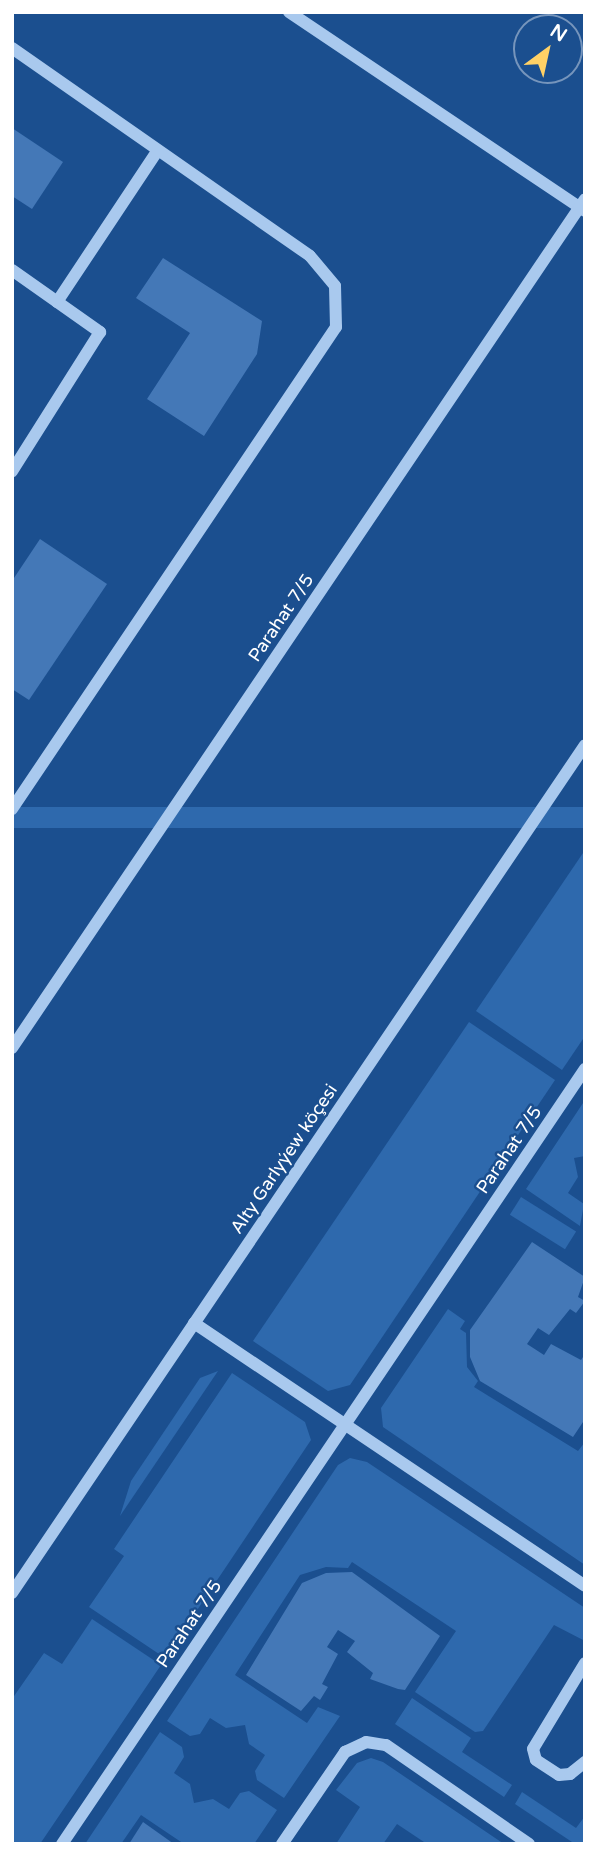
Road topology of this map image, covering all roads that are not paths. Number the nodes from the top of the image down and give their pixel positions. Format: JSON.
{"nodes":[{"id":1,"x":289,"y":12,"type":"edge"},
{"id":2,"x":12,"y":48,"type":"edge"},
{"id":3,"x":158,"y":150,"type":"junction"},
{"id":4,"x":583,"y":206,"type":"edge"},
{"id":5,"x":12,"y":270,"type":"edge"},
{"id":6,"x":57,"y":302,"type":"junction"},
{"id":7,"x":12,"y":471,"type":"edge"},
{"id":8,"x":585,"y":745,"type":"edge"},
{"id":9,"x":12,"y":810,"type":"edge"},
{"id":10,"x":12,"y":1048,"type":"edge"},
{"id":11,"x":585,"y":1069,"type":"edge"},
{"id":12,"x":194,"y":1323,"type":"junction"},
{"id":13,"x":345,"y":1424,"type":"junction"},
{"id":14,"x":585,"y":1586,"type":"edge"},
{"id":15,"x":12,"y":1593,"type":"edge"},
{"id":16,"x":585,"y":1663,"type":"edge"},
{"id":17,"x":585,"y":1762,"type":"edge"},
{"id":18,"x":62,"y":1844,"type":"edge"},
{"id":19,"x":282,"y":1844,"type":"edge"},
{"id":20,"x":529,"y":1844,"type":"edge"}],
"edges":[{"from":1,"to":4,"type":"street"},
{"from":2,"to":3,"type":"street"},
{"from":3,"to":6,"type":"street"},
{"from":3,"to":9,"type":"street"},
{"from":4,"to":10,"type":"street","name":"Parahat 7/5"},
{"from":5,"to":6,"type":"street"},
{"from":6,"to":7,"type":"street"},
{"from":8,"to":12,"type":"street","name":"Alty Garlyýew köçesi"},
{"from":11,"to":13,"type":"street","name":"Parahat 7/5"},
{"from":12,"to":13,"type":"street"},
{"from":12,"to":15,"type":"street","name":"Alty Garlyýew köçesi"},
{"from":13,"to":14,"type":"street"},
{"from":13,"to":18,"type":"street","name":"Parahat 7/5"},
{"from":16,"to":17,"type":"street"},
{"from":19,"to":20,"type":"street"}]}
